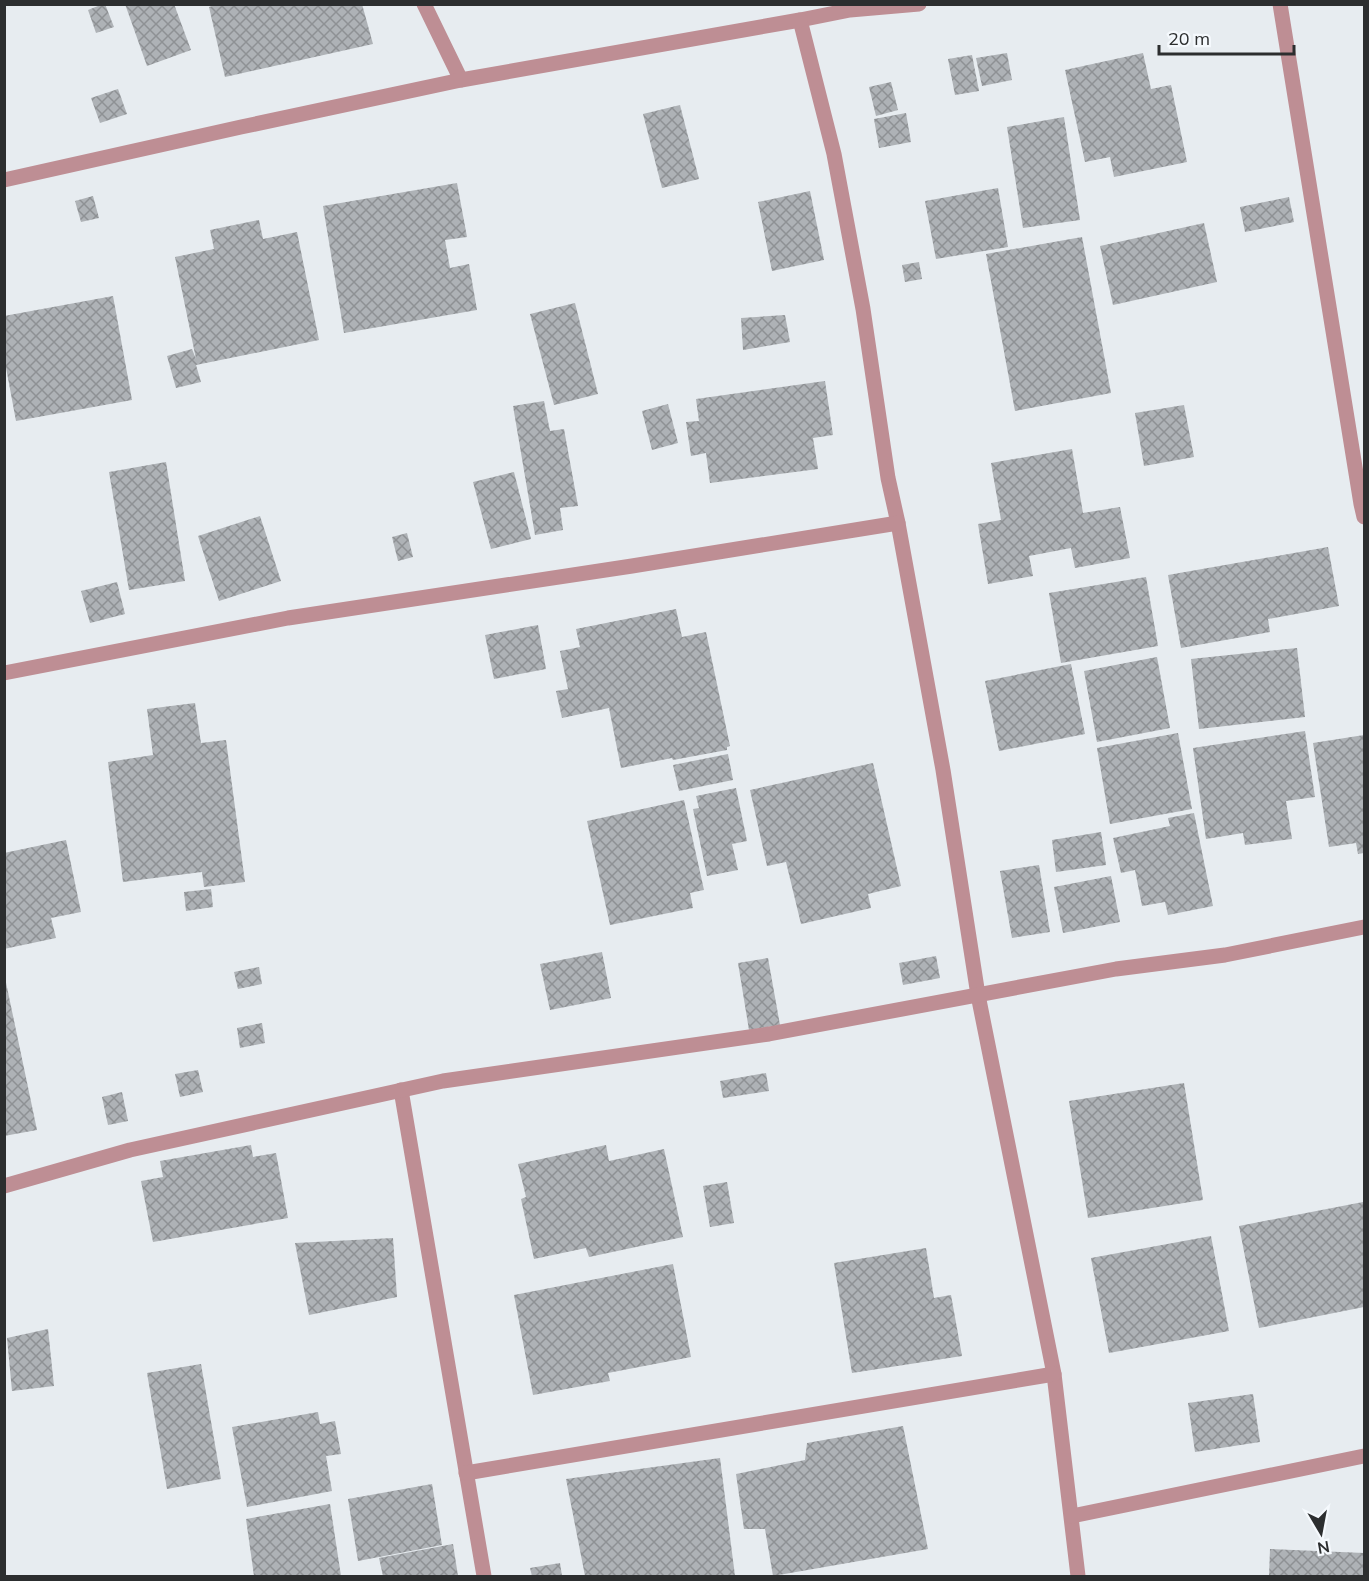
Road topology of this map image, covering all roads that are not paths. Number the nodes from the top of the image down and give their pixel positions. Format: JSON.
{"nodes":[{"id":1,"x":424,"y":4,"type":"edge"},
{"id":2,"x":919,"y":4,"type":"edge"},
{"id":3,"x":1280,"y":4,"type":"edge"},
{"id":4,"x":903,"y":5,"type":"edge"},
{"id":5,"x":800,"y":20,"type":"junction"},
{"id":6,"x":460,"y":80,"type":"junction"},
{"id":7,"x":4,"y":180,"type":"edge"},
{"id":8,"x":1365,"y":517,"type":"edge"},
{"id":9,"x":898,"y":523,"type":"junction"},
{"id":10,"x":4,"y":673,"type":"edge"},
{"id":11,"x":1365,"y":927,"type":"edge"},
{"id":12,"x":978,"y":995,"type":"junction"},
{"id":13,"x":401,"y":1090,"type":"junction"},
{"id":14,"x":4,"y":1186,"type":"edge"},
{"id":15,"x":1053,"y":1374,"type":"junction"},
{"id":16,"x":1365,"y":1456,"type":"edge"},
{"id":17,"x":466,"y":1473,"type":"junction"},
{"id":18,"x":1072,"y":1516,"type":"junction"},
{"id":19,"x":484,"y":1576,"type":"edge"},
{"id":20,"x":1078,"y":1576,"type":"edge"}],
"edges":[{"from":1,"to":6,"type":"street"},
{"from":2,"to":4,"type":"street"},
{"from":3,"to":8,"type":"street"},
{"from":4,"to":5,"type":"street"},
{"from":5,"to":6,"type":"street"},
{"from":5,"to":9,"type":"street"},
{"from":6,"to":7,"type":"street"},
{"from":9,"to":10,"type":"street"},
{"from":9,"to":12,"type":"street"},
{"from":11,"to":12,"type":"street"},
{"from":12,"to":13,"type":"street"},
{"from":12,"to":15,"type":"street"},
{"from":13,"to":14,"type":"street"},
{"from":13,"to":17,"type":"street"},
{"from":15,"to":17,"type":"street"},
{"from":15,"to":18,"type":"street"},
{"from":16,"to":18,"type":"street"},
{"from":17,"to":19,"type":"street"},
{"from":18,"to":20,"type":"street"}]}
